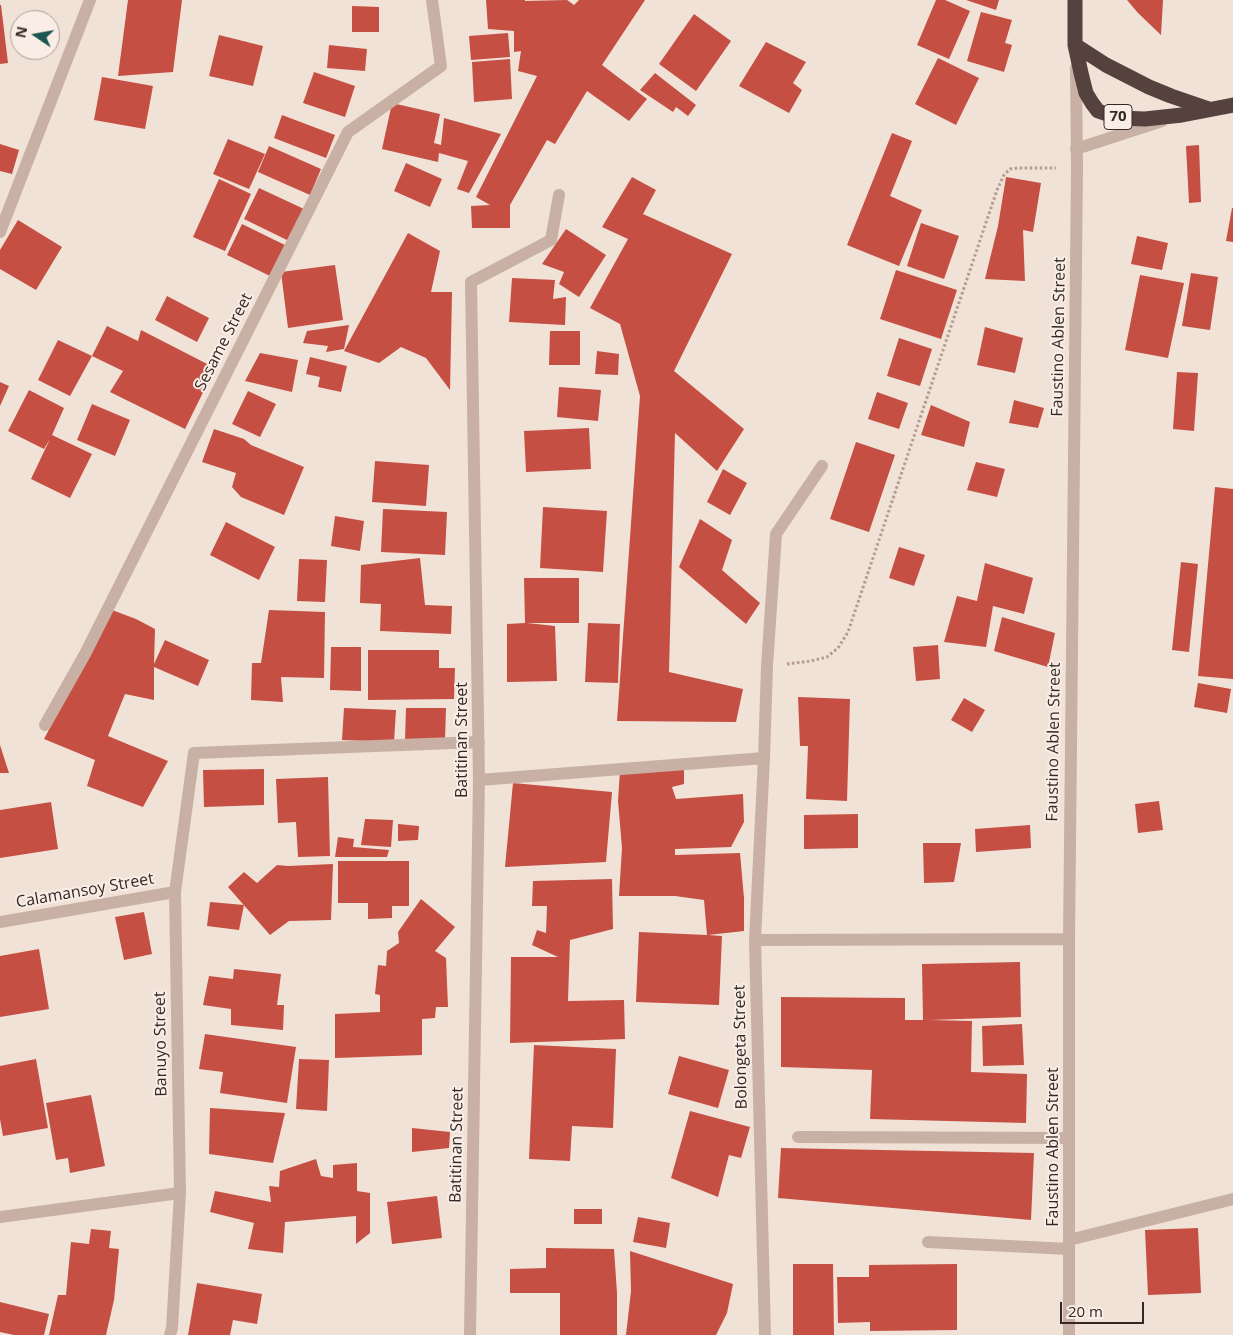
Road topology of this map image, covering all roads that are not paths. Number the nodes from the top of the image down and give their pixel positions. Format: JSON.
{"nodes":[{"id":1,"x":90,"y":0,"type":"edge"},
{"id":2,"x":432,"y":0,"type":"edge"},
{"id":3,"x":1075,"y":0,"type":"edge"},
{"id":4,"x":1076,"y":45,"type":"junction"},
{"id":5,"x":1233,"y":105,"type":"edge"},
{"id":6,"x":1210,"y":110,"type":"junction"},
{"id":7,"x":1182,"y":115,"type":"junction"},
{"id":8,"x":1076,"y":150,"type":"junction"},
{"id":9,"x":558,"y":195,"type":"dead end"},
{"id":10,"x":0,"y":232,"type":"edge"},
{"id":11,"x":822,"y":466,"type":"dead end"},
{"id":12,"x":45,"y":725,"type":"dead end"},
{"id":13,"x":478,"y":742,"type":"junction"},
{"id":14,"x":764,"y":758,"type":"junction"},
{"id":15,"x":479,"y":780,"type":"junction"},
{"id":16,"x":175,"y":892,"type":"junction"},
{"id":17,"x":0,"y":922,"type":"edge"},
{"id":18,"x":1069,"y":939,"type":"junction"},
{"id":19,"x":755,"y":940,"type":"junction"},
{"id":20,"x":798,"y":1137,"type":"dead end"},
{"id":21,"x":1069,"y":1138,"type":"junction"},
{"id":22,"x":180,"y":1193,"type":"junction"},
{"id":23,"x":1233,"y":1199,"type":"edge"},
{"id":24,"x":0,"y":1217,"type":"edge"},
{"id":25,"x":928,"y":1242,"type":"dead end"},
{"id":26,"x":1069,"y":1244,"type":"junction"},
{"id":27,"x":170,"y":1335,"type":"edge"},
{"id":28,"x":470,"y":1335,"type":"edge"},
{"id":29,"x":764,"y":1335,"type":"edge"},
{"id":30,"x":1069,"y":1335,"type":"edge"}],
"edges":[{"from":1,"to":10,"type":"street"},
{"from":2,"to":12,"type":"street","name":"Sesame Street"},
{"from":3,"to":4,"type":"highway","number":"70"},
{"from":4,"to":6,"type":"highway","number":"70"},
{"from":4,"to":7,"type":"highway","number":"70"},
{"from":4,"to":8,"type":"street","name":"Faustino Ablen Street"},
{"from":5,"to":6,"type":"highway","number":"70"},
{"from":6,"to":7,"type":"highway","number":"70"},
{"from":7,"to":8,"type":"street"},
{"from":8,"to":18,"type":"street","name":"Faustino Ablen Street"},
{"from":9,"to":13,"type":"street","name":"Batitinan Street"},
{"from":11,"to":14,"type":"street","name":"Bolongeta Street"},
{"from":13,"to":15,"type":"street","name":"Batitinan Street"},
{"from":13,"to":16,"type":"street","name":"Banuyo Street"},
{"from":14,"to":15,"type":"street"},
{"from":14,"to":19,"type":"street","name":"Bolongeta Street"},
{"from":15,"to":28,"type":"street","name":"Batitinan Street"},
{"from":16,"to":17,"type":"street","name":"Calamansoy Street"},
{"from":16,"to":22,"type":"street","name":"Banuyo Street"},
{"from":18,"to":19,"type":"street"},
{"from":18,"to":21,"type":"street","name":"Faustino Ablen Street"},
{"from":19,"to":29,"type":"street","name":"Bolongeta Street"},
{"from":20,"to":21,"type":"street"},
{"from":21,"to":26,"type":"street","name":"Faustino Ablen Street"},
{"from":22,"to":24,"type":"street"},
{"from":22,"to":27,"type":"street","name":"Banuyo Street"},
{"from":23,"to":26,"type":"street"},
{"from":25,"to":26,"type":"street"},
{"from":26,"to":30,"type":"street","name":"Faustino Ablen Street"}]}
